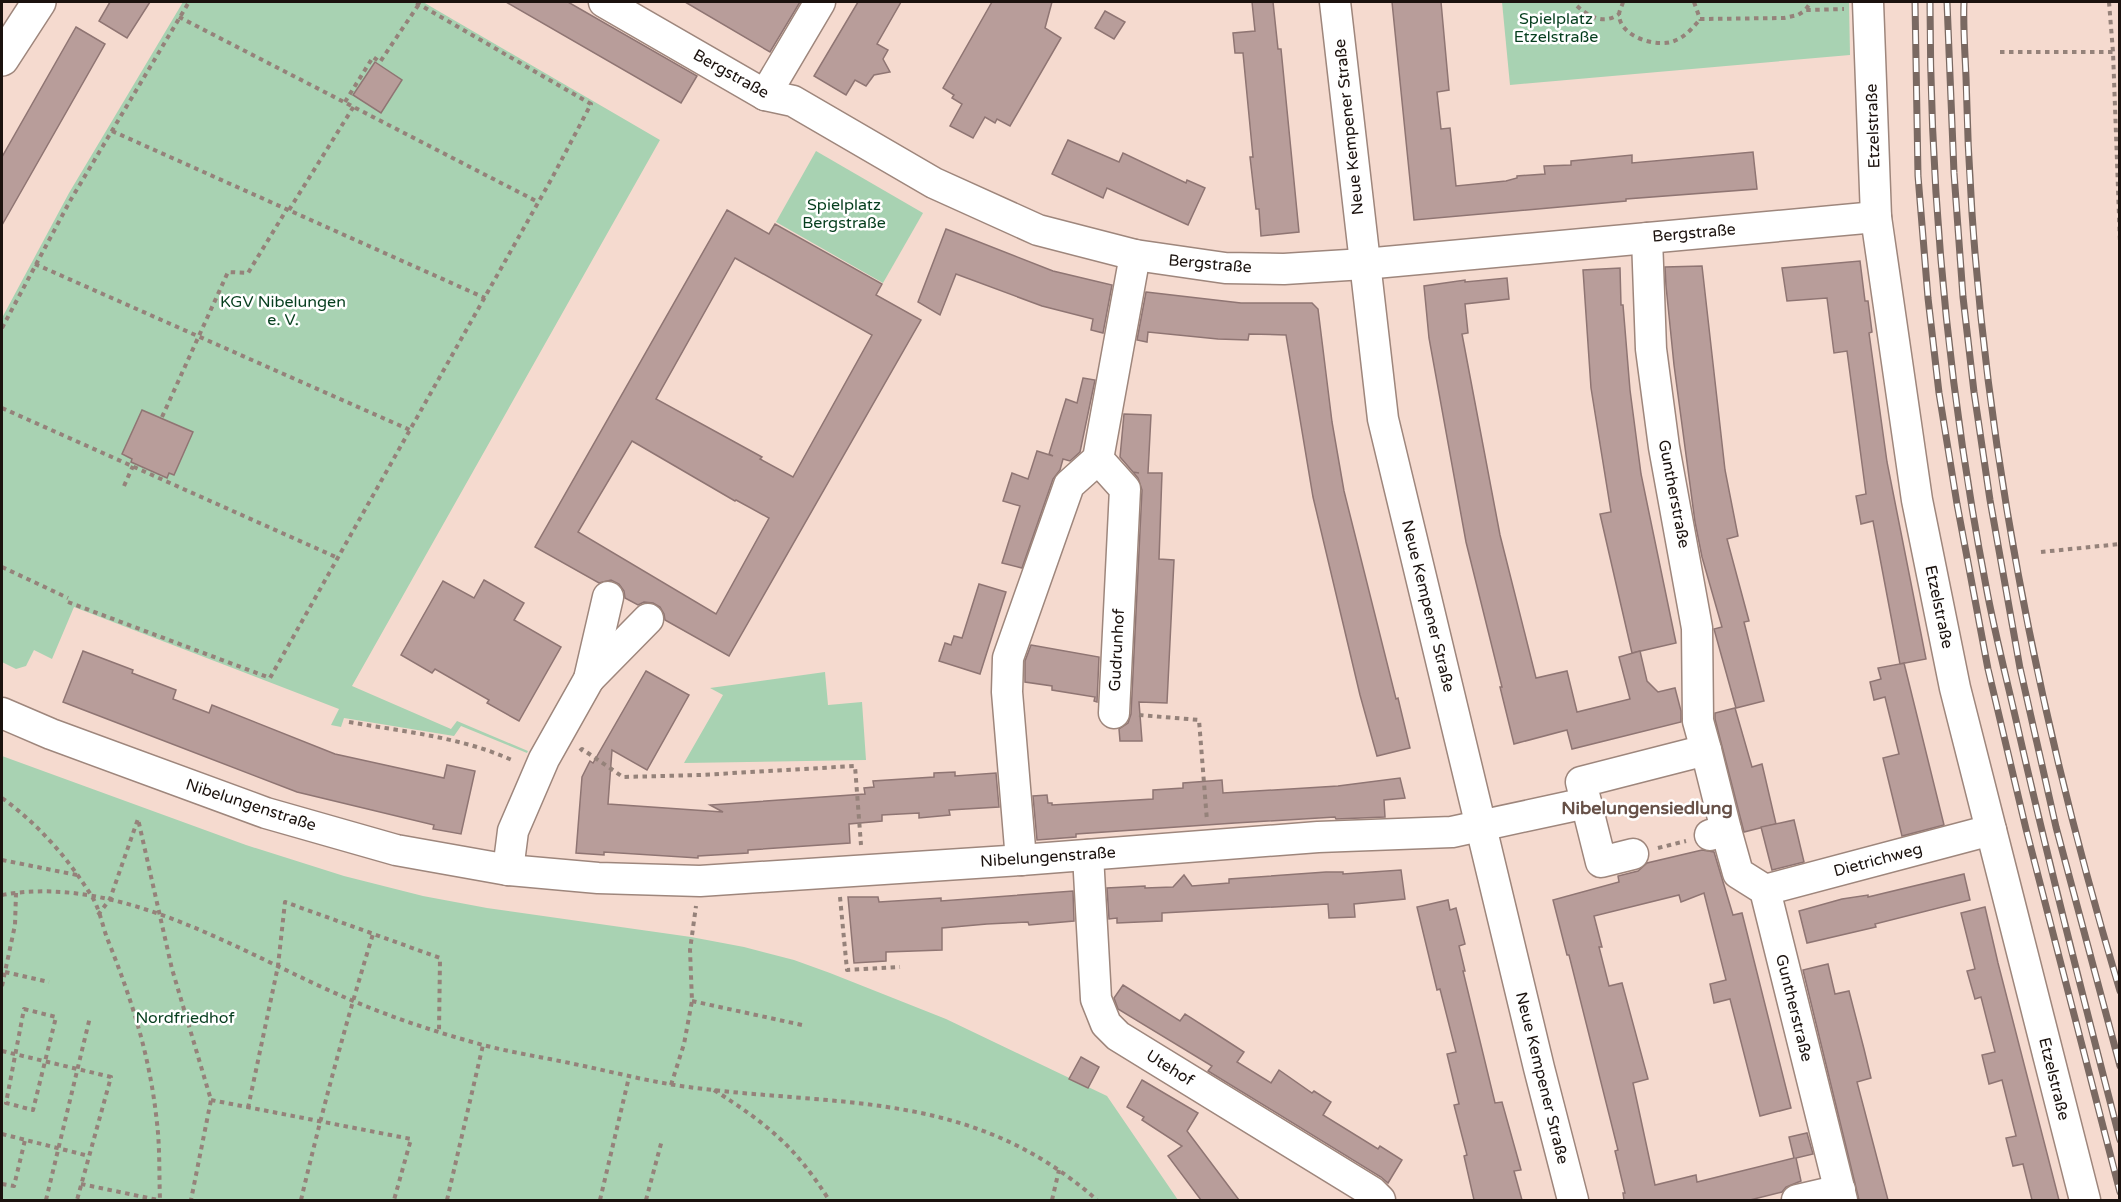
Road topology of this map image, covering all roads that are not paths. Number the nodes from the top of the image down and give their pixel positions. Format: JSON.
{"nodes":[{"id":1,"x":39,"y":2,"type":"edge"},
{"id":2,"x":604,"y":2,"type":"edge"},
{"id":3,"x":820,"y":2,"type":"edge"},
{"id":4,"x":1335,"y":2,"type":"edge"},
{"id":5,"x":1868,"y":5,"type":"edge"},
{"id":6,"x":2,"y":59,"type":"edge"},
{"id":7,"x":765,"y":95,"type":"junction"},
{"id":8,"x":1876,"y":217,"type":"junction"},
{"id":9,"x":1647,"y":238,"type":"junction"},
{"id":10,"x":1135,"y":255,"type":"junction"},
{"id":11,"x":1364,"y":264,"type":"junction"},
{"id":12,"x":1098,"y":459,"type":"junction"},
{"id":13,"x":608,"y":597,"type":"dead end"},
{"id":14,"x":648,"y":619,"type":"dead end"},
{"id":15,"x":590,"y":679,"type":"junction"},
{"id":16,"x":2,"y":713,"type":"edge"},
{"id":17,"x":1114,"y":713,"type":"road end"},
{"id":18,"x":1706,"y":750,"type":"junction"},
{"id":19,"x":1586,"y":803,"type":"junction"},
{"id":20,"x":1480,"y":825,"type":"junction"},
{"id":21,"x":1991,"y":830,"type":"junction"},
{"id":22,"x":1633,"y":854,"type":"road end"},
{"id":23,"x":1088,"y":855,"type":"junction"},
{"id":24,"x":1021,"y":860,"type":"junction"},
{"id":25,"x":508,"y":870,"type":"junction"},
{"id":26,"x":1765,"y":890,"type":"junction"},
{"id":27,"x":1841,"y":1195,"type":"edge"},
{"id":28,"x":1380,"y":1200,"type":"edge"},
{"id":29,"x":1573,"y":1200,"type":"edge"},
{"id":30,"x":1797,"y":1200,"type":"edge"},
{"id":31,"x":2085,"y":1200,"type":"edge"}],
"edges":[{"from":1,"to":6,"type":"main road"},
{"from":2,"to":7,"type":"street","name":"Bergstraße"},
{"from":3,"to":7,"type":"street"},
{"from":4,"to":11,"type":"street","name":"Neue Kempener Straße"},
{"from":5,"to":8,"type":"street","name":"Etzelstraße"},
{"from":7,"to":10,"type":"street","name":"Bergstraße"},
{"from":8,"to":9,"type":"street","name":"Bergstraße"},
{"from":8,"to":21,"type":"street","name":"Etzelstraße"},
{"from":9,"to":11,"type":"street","name":"Bergstraße"},
{"from":9,"to":18,"type":"street","name":"Guntherstraße"},
{"from":10,"to":11,"type":"street","name":"Bergstraße"},
{"from":10,"to":12,"type":"street"},
{"from":11,"to":20,"type":"street","name":"Neue Kempener Straße"},
{"from":12,"to":17,"type":"street","name":"Gudrunhof"},
{"from":12,"to":24,"type":"street"},
{"from":13,"to":15,"type":"street"},
{"from":14,"to":15,"type":"street"},
{"from":15,"to":25,"type":"street"},
{"from":16,"to":25,"type":"street","name":"Nibelungenstraße"},
{"from":18,"to":19,"type":"street"},
{"from":18,"to":26,"type":"street","name":"Guntherstraße"},
{"from":19,"to":20,"type":"street","name":"Nibelungenstraße"},
{"from":19,"to":22,"type":"street"},
{"from":20,"to":23,"type":"street","name":"Nibelungenstraße"},
{"from":20,"to":29,"type":"street","name":"Neue Kempener Straße"},
{"from":21,"to":26,"type":"street","name":"Dietrichweg"},
{"from":21,"to":31,"type":"street","name":"Etzelstraße"},
{"from":23,"to":24,"type":"street","name":"Nibelungenstraße"},
{"from":23,"to":28,"type":"street","name":"Utehof"},
{"from":24,"to":25,"type":"street","name":"Nibelungenstraße"},
{"from":26,"to":27,"type":"street","name":"Guntherstraße"},
{"from":27,"to":30,"type":"street"}]}
